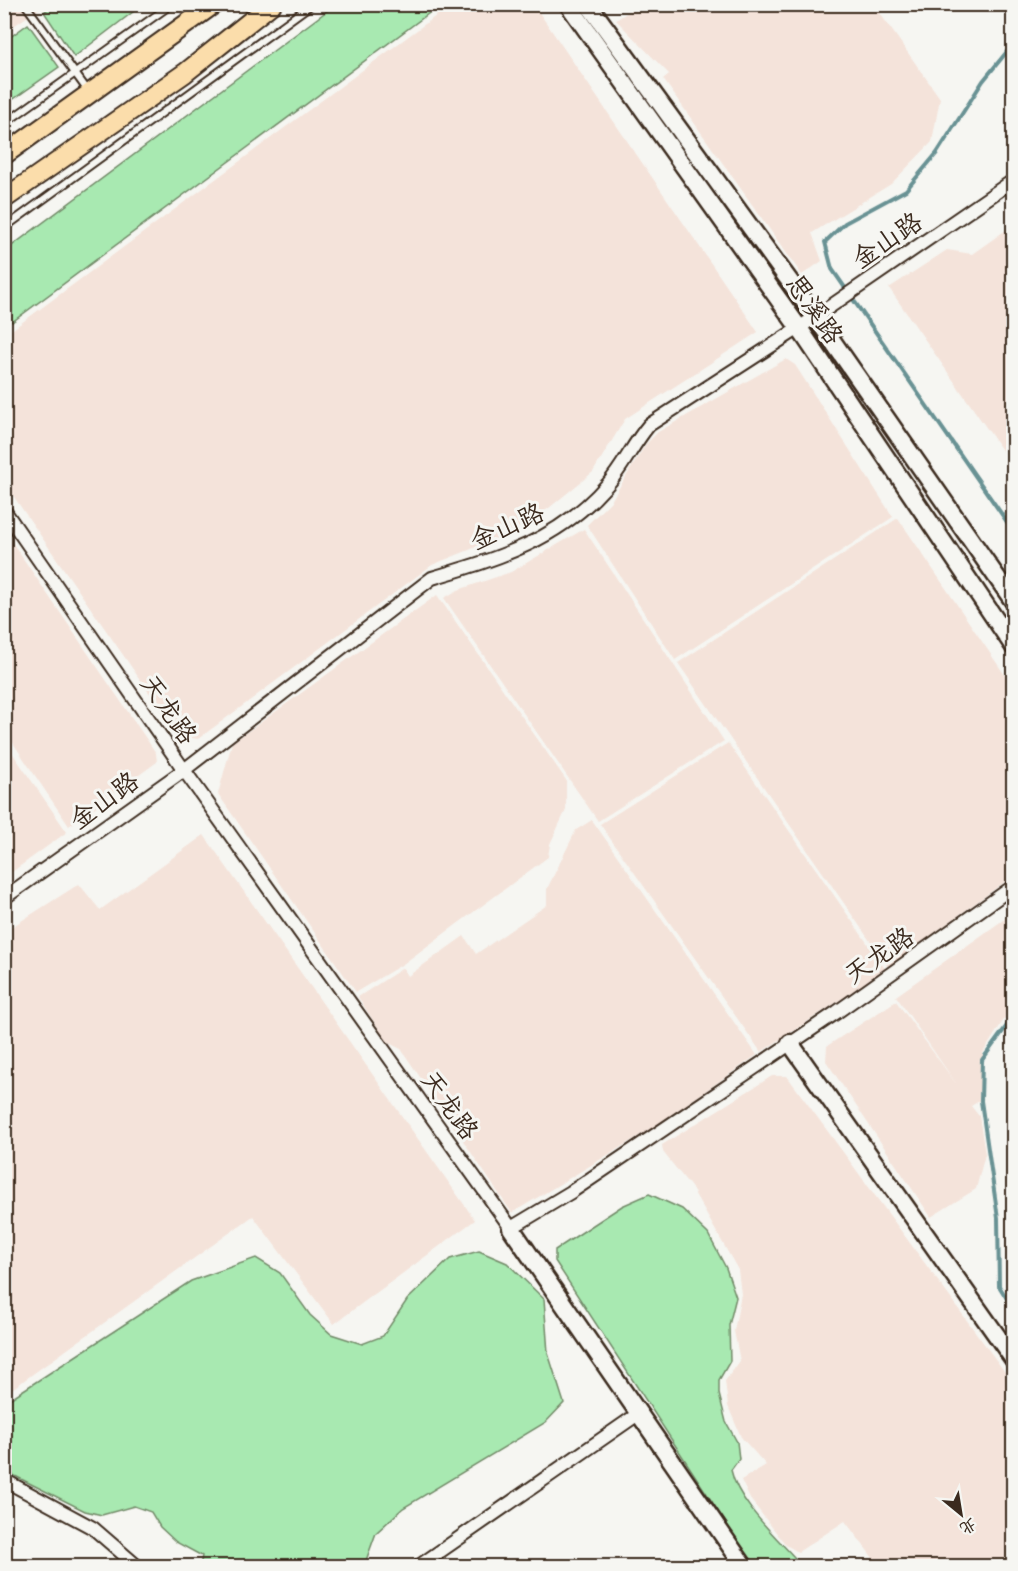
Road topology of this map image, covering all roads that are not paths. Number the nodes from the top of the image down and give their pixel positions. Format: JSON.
{"nodes":[{"id":1,"x":25,"y":4,"type":"edge"},
{"id":2,"x":172,"y":4,"type":"edge"},
{"id":3,"x":214,"y":4,"type":"edge"},
{"id":4,"x":273,"y":4,"type":"edge"},
{"id":5,"x":312,"y":4,"type":"edge"},
{"id":6,"x":568,"y":4,"type":"edge"},
{"id":7,"x":588,"y":4,"type":"edge"},
{"id":8,"x":75,"y":74,"type":"junction"},
{"id":9,"x":90,"y":94,"type":"junction"},
{"id":10,"x":4,"y":124,"type":"edge"},
{"id":11,"x":4,"y":155,"type":"edge"},
{"id":12,"x":1014,"y":180,"type":"edge"},
{"id":13,"x":4,"y":199,"type":"edge"},
{"id":14,"x":4,"y":228,"type":"edge"},
{"id":15,"x":816,"y":316,"type":"junction"},
{"id":16,"x":799,"y":328,"type":"junction"},
{"id":17,"x":4,"y":510,"type":"edge"},
{"id":18,"x":1014,"y":602,"type":"edge"},
{"id":19,"x":1014,"y":647,"type":"edge"},
{"id":20,"x":184,"y":770,"type":"junction"},
{"id":21,"x":1014,"y":886,"type":"edge"},
{"id":22,"x":4,"y":898,"type":"edge"},
{"id":23,"x":790,"y":1044,"type":"junction"},
{"id":24,"x":511,"y":1228,"type":"junction"},
{"id":25,"x":1014,"y":1360,"type":"edge"},
{"id":26,"x":638,"y":1414,"type":"junction"},
{"id":27,"x":4,"y":1480,"type":"edge"},
{"id":28,"x":137,"y":1566,"type":"edge"},
{"id":29,"x":419,"y":1566,"type":"edge"},
{"id":30,"x":744,"y":1566,"type":"edge"}],
"edges":[{"from":1,"to":8,"type":"lane"},
{"from":2,"to":8,"type":"lane"},
{"from":3,"to":9,"type":"main road"},
{"from":4,"to":13,"type":"main road"},
{"from":5,"to":14,"type":"lane"},
{"from":6,"to":16,"type":"street","name":"思溪路"},
{"from":7,"to":15,"type":"street","name":"思溪路"},
{"from":8,"to":9,"type":"lane"},
{"from":8,"to":10,"type":"lane"},
{"from":9,"to":11,"type":"main road"},
{"from":12,"to":15,"type":"street","name":"金山路"},
{"from":15,"to":16,"type":"street","name":"金山路"},
{"from":15,"to":18,"type":"street","name":"思溪路"},
{"from":16,"to":19,"type":"street","name":"思溪路"},
{"from":16,"to":20,"type":"street","name":"金山路"},
{"from":17,"to":20,"type":"street","name":"天龙路"},
{"from":20,"to":22,"type":"street","name":"金山路"},
{"from":20,"to":24,"type":"street","name":"天龙路"},
{"from":21,"to":23,"type":"street","name":"天龙路"},
{"from":23,"to":24,"type":"street","name":"天龙路"},
{"from":23,"to":25,"type":"street"},
{"from":24,"to":26,"type":"street"},
{"from":26,"to":29,"type":"street"},
{"from":26,"to":30,"type":"street"},
{"from":27,"to":28,"type":"street"}]}
